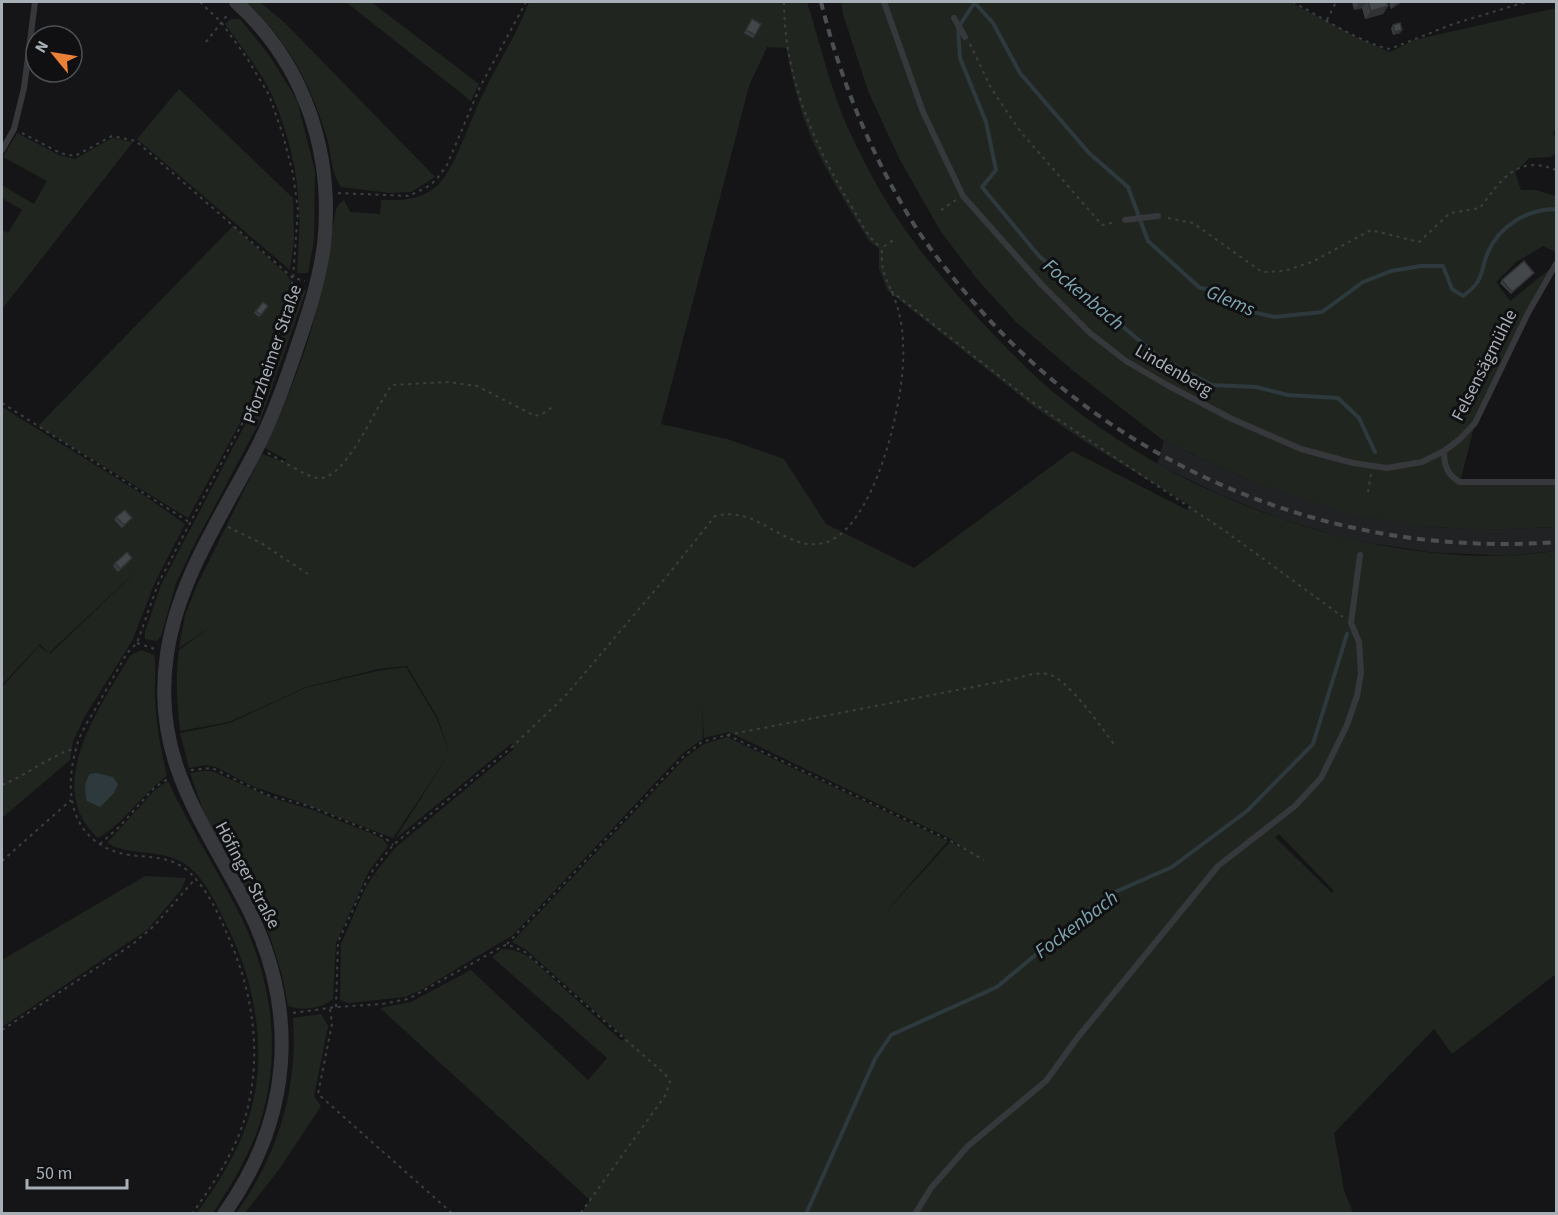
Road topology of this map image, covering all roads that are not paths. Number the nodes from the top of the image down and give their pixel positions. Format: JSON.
{"nodes":[{"id":1,"x":35,"y":2,"type":"edge"},
{"id":2,"x":237,"y":2,"type":"edge"},
{"id":3,"x":884,"y":2,"type":"edge"},
{"id":4,"x":954,"y":18,"type":"dead end"},
{"id":5,"x":965,"y":37,"type":"road end"},
{"id":6,"x":2,"y":150,"type":"edge"},
{"id":7,"x":1158,"y":216,"type":"road end"},
{"id":8,"x":1125,"y":220,"type":"road end"},
{"id":9,"x":1557,"y":264,"type":"edge"},
{"id":10,"x":1444,"y":451,"type":"junction"},
{"id":11,"x":1422,"y":462,"type":"joint"},
{"id":12,"x":1557,"y":482,"type":"edge"},
{"id":13,"x":1360,"y":555,"type":"dead end"},
{"id":14,"x":167,"y":653,"type":"joint"},
{"id":15,"x":224,"y":1214,"type":"edge"},
{"id":16,"x":915,"y":1214,"type":"edge"}],
"edges":[{"from":1,"to":6,"type":"lane"},
{"from":2,"to":14,"type":"street","name":"Pforzheimer Straße"},
{"from":3,"to":11,"type":"lane","name":"Lindenberg"},
{"from":4,"to":5,"type":"lane"},
{"from":7,"to":8,"type":"lane"},
{"from":9,"to":10,"type":"lane","name":"Felsensägmühle"},
{"from":10,"to":11,"type":"lane","name":"Felsensägmühle"},
{"from":10,"to":12,"type":"lane"},
{"from":13,"to":16,"type":"lane"},
{"from":14,"to":15,"type":"street","name":"Höfinger Straße"}]}
